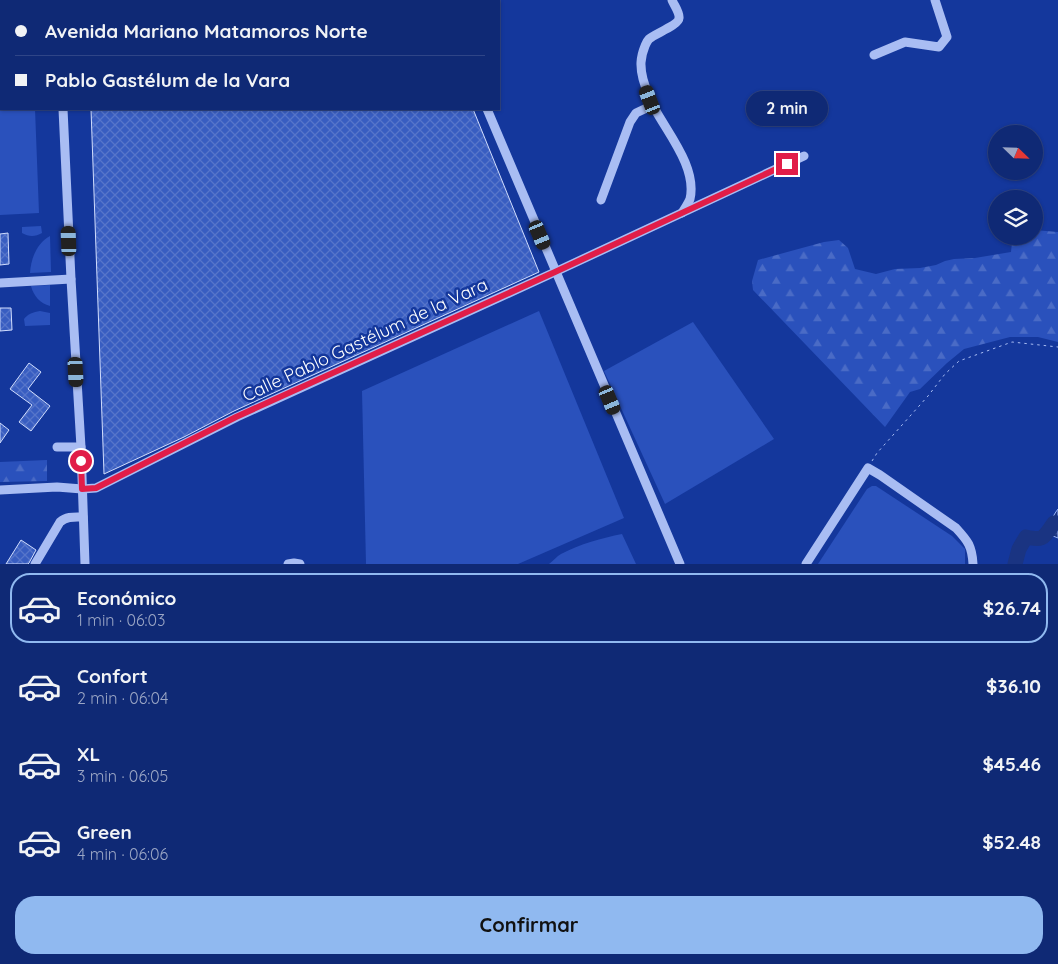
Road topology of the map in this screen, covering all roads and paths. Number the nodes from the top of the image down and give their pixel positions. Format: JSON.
{"nodes":[{"id":1,"x":672,"y":0,"type":"edge"},
{"id":2,"x":935,"y":0,"type":"edge"},
{"id":3,"x":874,"y":55,"type":"dead end"},
{"id":4,"x":653,"y":105,"type":"junction"},
{"id":5,"x":63,"y":110,"type":"edge"},
{"id":6,"x":487,"y":110,"type":"edge"},
{"id":7,"x":804,"y":156,"type":"dead end"},
{"id":8,"x":601,"y":200,"type":"dead end"},
{"id":9,"x":682,"y":213,"type":"junction"},
{"id":10,"x":555,"y":272,"type":"junction"},
{"id":11,"x":70,"y":279,"type":"junction"},
{"id":12,"x":0,"y":283,"type":"edge"},
{"id":13,"x":1058,"y":348,"type":"edge"},
{"id":14,"x":57,"y":447,"type":"dead end"},
{"id":15,"x":81,"y":447,"type":"junction"},
{"id":16,"x":868,"y":468,"type":"junction"},
{"id":17,"x":82,"y":489,"type":"junction"},
{"id":18,"x":0,"y":490,"type":"edge"},
{"id":19,"x":83,"y":517,"type":"junction"},
{"id":20,"x":35,"y":564,"type":"edge"},
{"id":21,"x":84,"y":564,"type":"edge"},
{"id":22,"x":288,"y":564,"type":"edge"},
{"id":23,"x":300,"y":564,"type":"edge"},
{"id":24,"x":680,"y":564,"type":"edge"},
{"id":25,"x":806,"y":564,"type":"edge"},
{"id":26,"x":973,"y":564,"type":"edge"}],
"edges":[{"from":1,"to":4,"type":"street"},
{"from":2,"to":3,"type":"street"},
{"from":4,"to":8,"type":"street"},
{"from":4,"to":9,"type":"street"},
{"from":5,"to":11,"type":"street"},
{"from":6,"to":10,"type":"street"},
{"from":7,"to":9,"type":"street","name":"Calle Pablo Gastélum de la Vara"},
{"from":9,"to":10,"type":"street","name":"Calle Pablo Gastélum de la Vara"},
{"from":10,"to":17,"type":"street","name":"Calle Pablo Gastélum de la Vara"},
{"from":10,"to":24,"type":"street"},
{"from":11,"to":12,"type":"street"},
{"from":11,"to":15,"type":"street"},
{"from":13,"to":16,"type":"path"},
{"from":14,"to":15,"type":"street"},
{"from":15,"to":17,"type":"street"},
{"from":16,"to":25,"type":"street"},
{"from":16,"to":26,"type":"street"},
{"from":17,"to":18,"type":"street","name":"Calle Pablo Gastélum de la Vara"},
{"from":17,"to":19,"type":"street"},
{"from":19,"to":20,"type":"street"},
{"from":19,"to":21,"type":"street"},
{"from":22,"to":23,"type":"street"}]}
